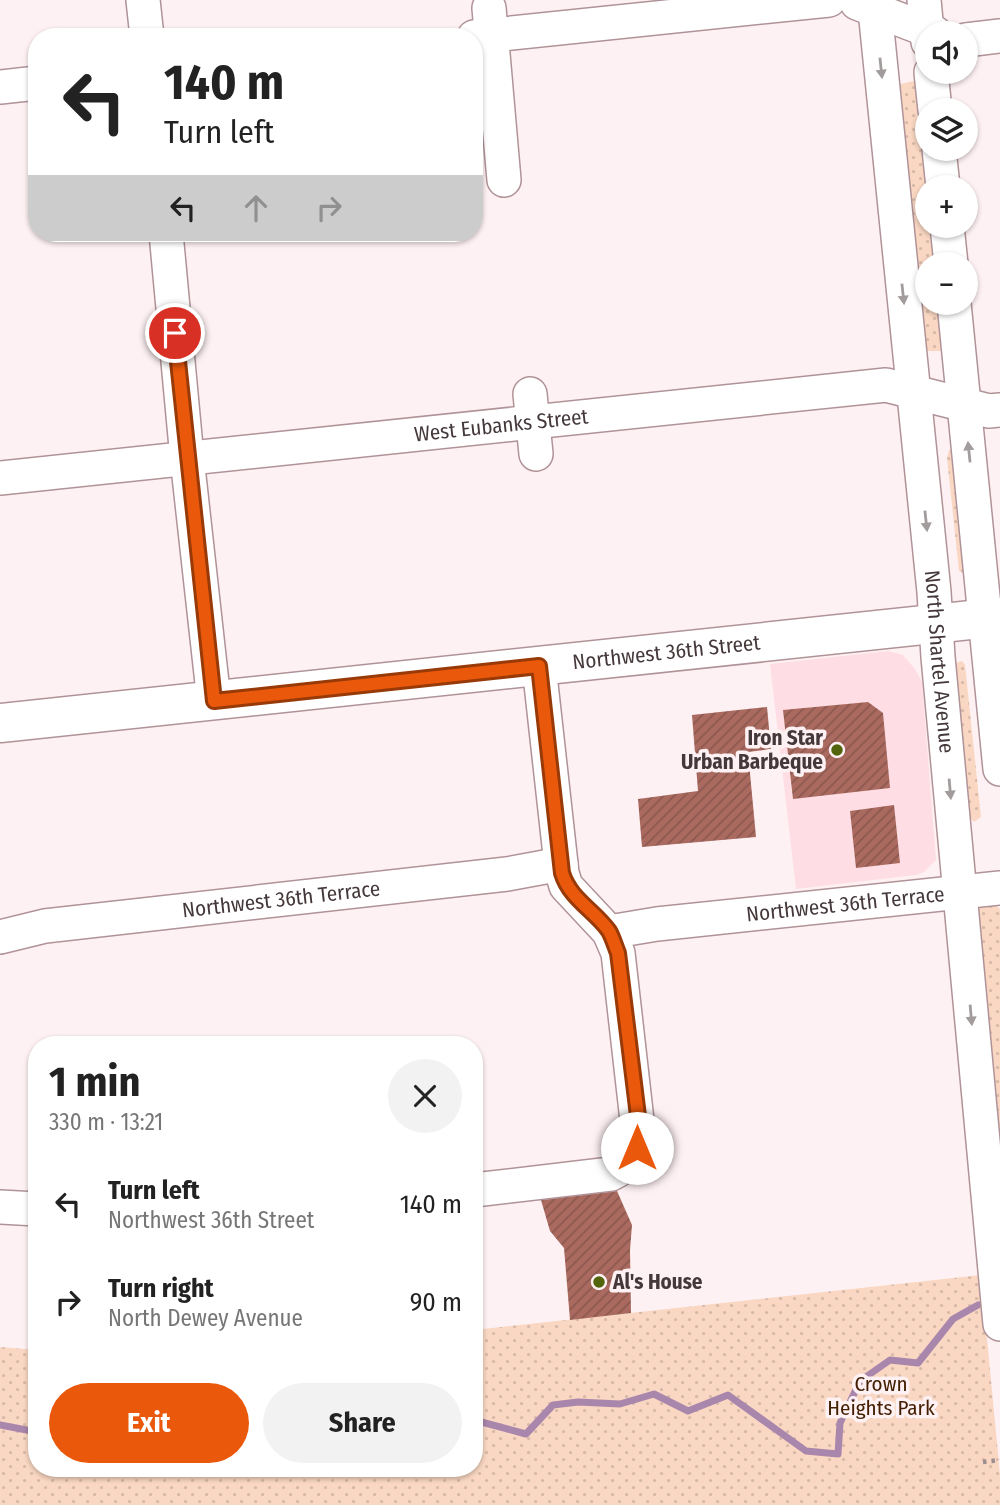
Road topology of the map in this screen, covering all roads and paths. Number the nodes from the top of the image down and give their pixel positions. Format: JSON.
{"nodes":[{"id":1,"x":143,"y":0,"type":"edge"},
{"id":2,"x":829,"y":0,"type":"edge"},
{"id":3,"x":866,"y":3,"type":"edge"},
{"id":4,"x":915,"y":21,"type":"edge"},
{"id":5,"x":485,"y":27,"type":"edge"},
{"id":6,"x":146,"y":28,"type":"edge"},
{"id":7,"x":1000,"y":36,"type":"edge"},
{"id":8,"x":978,"y":39,"type":"edge"},
{"id":9,"x":28,"y":84,"type":"edge"},
{"id":10,"x":0,"y":87,"type":"edge"},
{"id":11,"x":504,"y":180,"type":"dead end"},
{"id":12,"x":167,"y":242,"type":"edge"},
{"id":13,"x":955,"y":315,"type":"edge"},
{"id":14,"x":913,"y":391,"type":"junction"},
{"id":15,"x":965,"y":405,"type":"junction"},
{"id":16,"x":1000,"y":410,"type":"edge"},
{"id":17,"x":187,"y":458,"type":"junction"},
{"id":18,"x":0,"y":478,"type":"edge"},
{"id":19,"x":993,"y":617,"type":"edge"},
{"id":20,"x":936,"y":623,"type":"junction"},
{"id":21,"x":539,"y":666,"type":"junction"},
{"id":22,"x":214,"y":701,"type":"junction"},
{"id":23,"x":0,"y":723,"type":"edge"},
{"id":24,"x":1000,"y":769,"type":"edge"},
{"id":25,"x":561,"y":864,"type":"junction"},
{"id":26,"x":1000,"y":888,"type":"edge"},
{"id":27,"x":960,"y":891,"type":"junction"},
{"id":28,"x":609,"y":932,"type":"junction"},
{"id":29,"x":0,"y":937,"type":"edge"},
{"id":30,"x":483,"y":1189,"type":"edge"},
{"id":31,"x":0,"y":1207,"type":"edge"},
{"id":32,"x":28,"y":1209,"type":"edge"},
{"id":33,"x":1000,"y":1324,"type":"edge"},
{"id":34,"x":1000,"y":1460,"type":"edge"},
{"id":35,"x":983,"y":1462,"type":"dead end"}],
"edges":[{"from":1,"to":6,"type":"street"},
{"from":2,"to":5,"type":"street"},
{"from":3,"to":4,"type":"street"},
{"from":3,"to":14,"type":"street","name":"North Shartel Avenue","one_way":true},
{"from":5,"to":11,"type":"street"},
{"from":7,"to":8,"type":"street"},
{"from":9,"to":10,"type":"street"},
{"from":12,"to":17,"type":"street"},
{"from":13,"to":15,"type":"street"},
{"from":14,"to":15,"type":"street","name":"West Eubanks Street"},
{"from":14,"to":17,"type":"street","name":"West Eubanks Street"},
{"from":14,"to":20,"type":"street","name":"North Shartel Avenue","one_way":true},
{"from":15,"to":16,"type":"street","name":"West Eubanks Street"},
{"from":19,"to":15,"type":"street","one_way":true},
{"from":17,"to":18,"type":"street","name":"West Eubanks Street"},
{"from":17,"to":22,"type":"street"},
{"from":19,"to":20,"type":"main road","name":"Northwest 36th Street"},
{"from":19,"to":24,"type":"street"},
{"from":20,"to":21,"type":"main road","name":"Northwest 36th Street"},
{"from":20,"to":27,"type":"street","name":"North Shartel Avenue","one_way":true},
{"from":21,"to":22,"type":"main road","name":"Northwest 36th Street"},
{"from":21,"to":25,"type":"street"},
{"from":22,"to":23,"type":"main road","name":"Northwest 36th Street"},
{"from":25,"to":28,"type":"street"},
{"from":25,"to":29,"type":"street","name":"Northwest 36th Terrace"},
{"from":26,"to":27,"type":"street","name":"Northwest 36th Terrace"},
{"from":27,"to":28,"type":"street","name":"Northwest 36th Terrace"},
{"from":27,"to":33,"type":"street","name":"North Shartel Avenue","one_way":true},
{"from":28,"to":30,"type":"street"},
{"from":31,"to":32,"type":"street"},
{"from":34,"to":35,"type":"path"}]}
